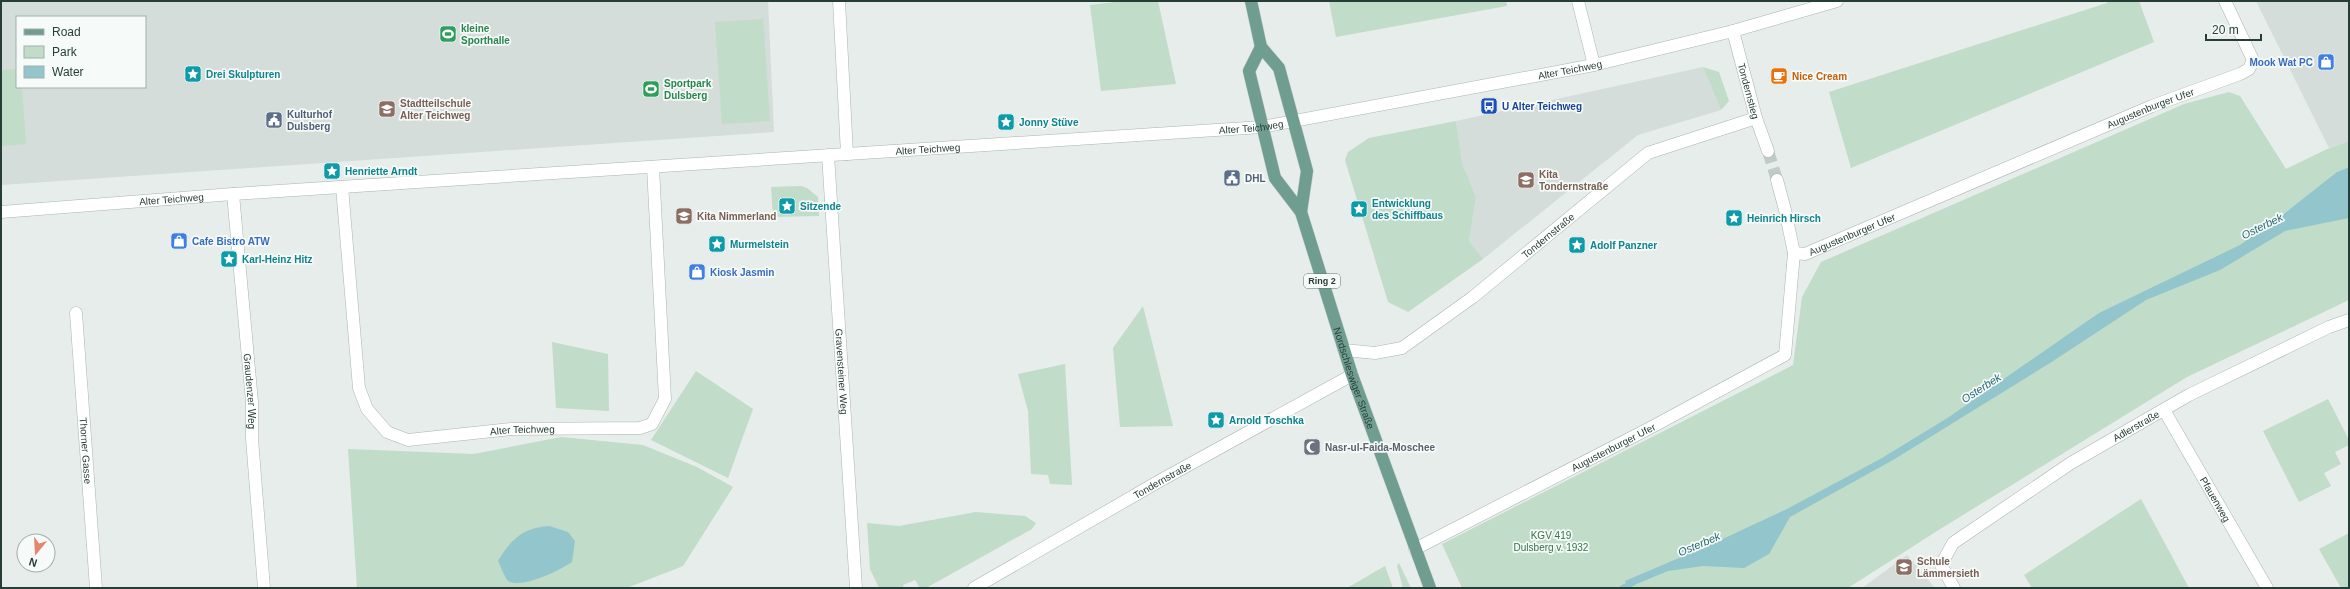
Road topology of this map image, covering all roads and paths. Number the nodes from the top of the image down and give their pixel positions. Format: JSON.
{"nodes":[{"id":1,"x":839,"y":1,"type":"edge"},
{"id":2,"x":1251,"y":1,"type":"edge"},
{"id":3,"x":1578,"y":1,"type":"edge"},
{"id":4,"x":1837,"y":1,"type":"edge"},
{"id":5,"x":2225,"y":1,"type":"edge"},
{"id":6,"x":1733,"y":31,"type":"junction"},
{"id":7,"x":1261,"y":47,"type":"junction"},
{"id":8,"x":1594,"y":65,"type":"junction"},
{"id":9,"x":1756,"y":118,"type":"junction"},
{"id":10,"x":1294,"y":121,"type":"junction"},
{"id":11,"x":1262,"y":127,"type":"junction"},
{"id":12,"x":1768,"y":151,"type":"tunnel mouth"},
{"id":13,"x":847,"y":154,"type":"junction"},
{"id":14,"x":828,"y":155,"type":"junction"},
{"id":15,"x":653,"y":167,"type":"junction"},
{"id":16,"x":1777,"y":180,"type":"tunnel mouth"},
{"id":17,"x":342,"y":187,"type":"junction"},
{"id":18,"x":233,"y":194,"type":"junction"},
{"id":19,"x":1,"y":212,"type":"edge"},
{"id":20,"x":1301,"y":212,"type":"junction"},
{"id":21,"x":1794,"y":253,"type":"junction"},
{"id":22,"x":76,"y":313,"type":"dead end"},
{"id":23,"x":2349,"y":320,"type":"edge"},
{"id":24,"x":1344,"y":350,"type":"junction"},
{"id":25,"x":1352,"y":375,"type":"junction"},
{"id":26,"x":2164,"y":410,"type":"junction"},
{"id":27,"x":1414,"y":549,"type":"junction"},
{"id":28,"x":96,"y":588,"type":"edge"},
{"id":29,"x":264,"y":588,"type":"edge"},
{"id":30,"x":856,"y":588,"type":"edge"},
{"id":31,"x":974,"y":588,"type":"edge"},
{"id":32,"x":1430,"y":588,"type":"edge"},
{"id":33,"x":1954,"y":588,"type":"edge"},
{"id":34,"x":2267,"y":588,"type":"edge"}],
"edges":[{"from":1,"to":13,"type":"street"},
{"from":2,"to":7,"type":"main road","name":"Nordschleswiger Straße","number":"Ring 2"},
{"from":3,"to":8,"type":"street"},
{"from":4,"to":6,"type":"street","name":"Alter Teichweg"},
{"from":5,"to":21,"type":"street","name":"Augustenburger Ufer"},
{"from":6,"to":8,"type":"street","name":"Alter Teichweg"},
{"from":6,"to":9,"type":"street","name":"Tondernstieg"},
{"from":7,"to":10,"type":"main road","name":"Nordschleswiger Straße","number":"Ring 2"},
{"from":7,"to":11,"type":"main road","name":"Nordschleswiger Straße","number":"Ring 2"},
{"from":8,"to":10,"type":"street","name":"Alter Teichweg"},
{"from":9,"to":12,"type":"street","name":"Tondernstieg"},
{"from":9,"to":24,"type":"street","name":"Tondernstraße"},
{"from":10,"to":11,"type":"street","name":"Alter Teichweg"},
{"from":10,"to":20,"type":"main road","name":"Nordschleswiger Straße","number":"Ring 2"},
{"from":11,"to":13,"type":"street","name":"Alter Teichweg"},
{"from":11,"to":20,"type":"main road","name":"Nordschleswiger Straße","number":"Ring 2"},
{"from":13,"to":14,"type":"street","name":"Alter Teichweg"},
{"from":14,"to":15,"type":"street","name":"Alter Teichweg"},
{"from":14,"to":30,"type":"street","name":"Gravensteiner Weg"},
{"from":15,"to":17,"type":"street","name":"Alter Teichweg"},
{"from":15,"to":17,"type":"street","name":"Alter Teichweg"},
{"from":16,"to":21,"type":"street"},
{"from":17,"to":18,"type":"street","name":"Alter Teichweg"},
{"from":18,"to":19,"type":"street","name":"Alter Teichweg"},
{"from":18,"to":29,"type":"street","name":"Graudenzer Weg"},
{"from":20,"to":24,"type":"main road","name":"Nordschleswiger Straße","number":"Ring 2"},
{"from":21,"to":27,"type":"street","name":"Augustenburger Ufer"},
{"from":22,"to":28,"type":"street","name":"Thorner Gasse"},
{"from":23,"to":26,"type":"street","name":"Adlerstraße"},
{"from":24,"to":25,"type":"main road","name":"Nordschleswiger Straße","number":"Ring 2"},
{"from":25,"to":27,"type":"main road","name":"Nordschleswiger Straße","number":"Ring 2"},
{"from":25,"to":31,"type":"street","name":"Tondernstraße"},
{"from":26,"to":33,"type":"street","name":"Adlerstraße"},
{"from":26,"to":34,"type":"street","name":"Pfauenweg"},
{"from":27,"to":32,"type":"main road","name":"Nordschleswiger Straße","number":"Ring 2"}]}
